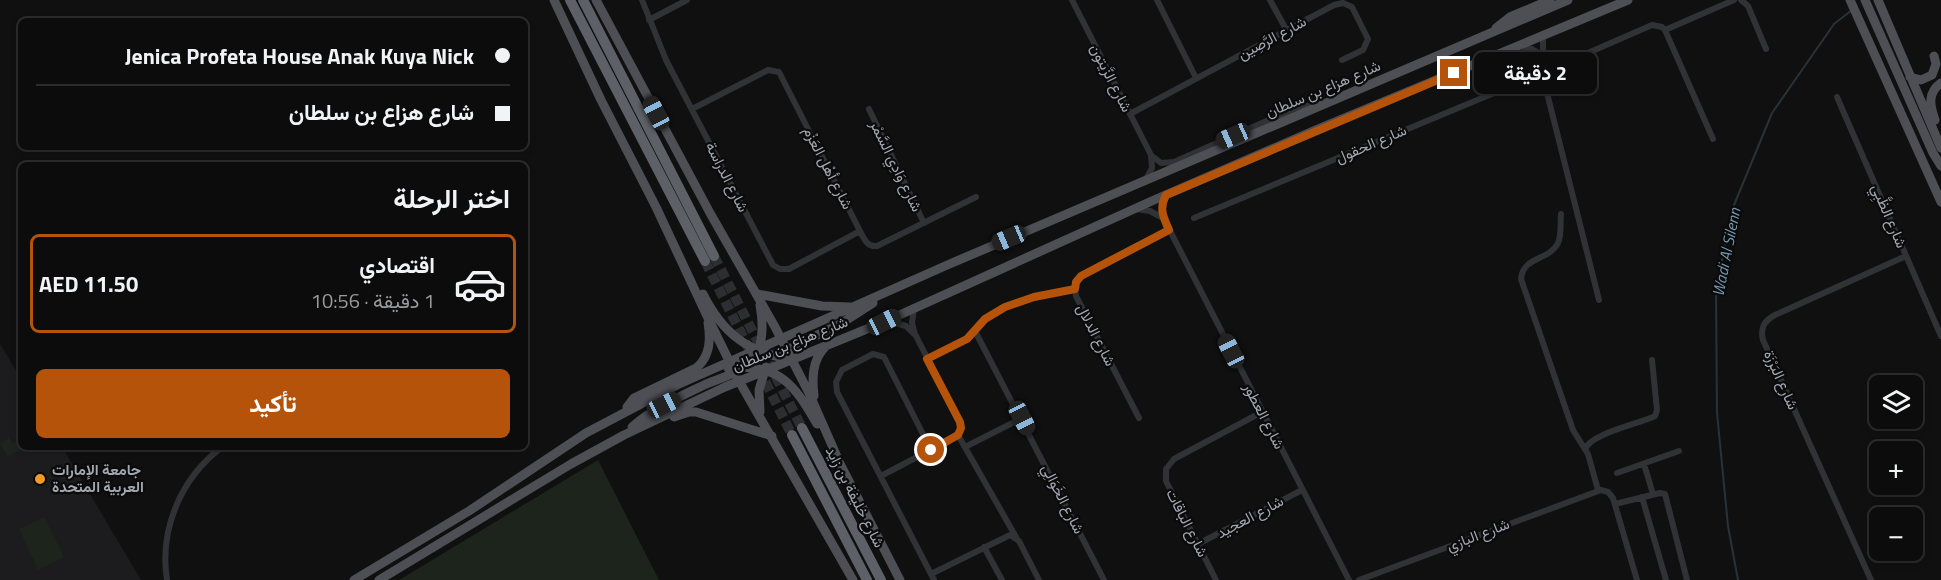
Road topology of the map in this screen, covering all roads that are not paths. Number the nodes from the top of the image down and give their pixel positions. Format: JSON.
{"nodes":[{"id":1,"x":554,"y":0,"type":"edge"},
{"id":2,"x":570,"y":0,"type":"edge"},
{"id":3,"x":583,"y":0,"type":"edge"},
{"id":4,"x":596,"y":0,"type":"edge"},
{"id":5,"x":642,"y":0,"type":"edge"},
{"id":6,"x":687,"y":0,"type":"edge"},
{"id":7,"x":1072,"y":0,"type":"edge"},
{"id":8,"x":1157,"y":0,"type":"edge"},
{"id":9,"x":1270,"y":0,"type":"edge"},
{"id":10,"x":1550,"y":0,"type":"edge"},
{"id":11,"x":1568,"y":0,"type":"edge"},
{"id":12,"x":1628,"y":0,"type":"edge"},
{"id":13,"x":1734,"y":0,"type":"edge"},
{"id":14,"x":1741,"y":0,"type":"edge"},
{"id":15,"x":1850,"y":0,"type":"edge"},
{"id":16,"x":1865,"y":0,"type":"edge"},
{"id":17,"x":1878,"y":0,"type":"edge"},
{"id":18,"x":649,"y":20,"type":"junction"},
{"id":19,"x":1665,"y":30,"type":"junction"},
{"id":20,"x":1287,"y":31,"type":"junction"},
{"id":21,"x":1491,"y":34,"type":"junction"},
{"id":22,"x":1544,"y":34,"type":"junction"},
{"id":23,"x":1518,"y":46,"type":"junction"},
{"id":24,"x":1766,"y":49,"type":"dead end"},
{"id":25,"x":1935,"y":56,"type":"dead end"},
{"id":26,"x":1544,"y":57,"type":"junction"},
{"id":27,"x":1342,"y":60,"type":"dead end"},
{"id":28,"x":1546,"y":72,"type":"junction"},
{"id":29,"x":1910,"y":77,"type":"junction"},
{"id":30,"x":1196,"y":78,"type":"junction"},
{"id":31,"x":1941,"y":83,"type":"edge"},
{"id":32,"x":1837,"y":97,"type":"dead end"},
{"id":33,"x":1326,"y":104,"type":"junction"},
{"id":34,"x":692,"y":109,"type":"junction"},
{"id":35,"x":869,"y":109,"type":"dead end"},
{"id":36,"x":1130,"y":114,"type":"junction"},
{"id":37,"x":1941,"y":133,"type":"edge"},
{"id":38,"x":1713,"y":139,"type":"dead end"},
{"id":39,"x":1941,"y":148,"type":"edge"},
{"id":40,"x":1151,"y":155,"type":"junction"},
{"id":41,"x":1941,"y":166,"type":"edge"},
{"id":42,"x":1141,"y":183,"type":"junction"},
{"id":43,"x":1166,"y":195,"type":"junction"},
{"id":44,"x":976,"y":197,"type":"dead end"},
{"id":45,"x":1941,"y":202,"type":"edge"},
{"id":46,"x":656,"y":207,"type":"junction"},
{"id":47,"x":1133,"y":210,"type":"junction"},
{"id":48,"x":1560,"y":214,"type":"dead end"},
{"id":49,"x":1194,"y":218,"type":"dead end"},
{"id":50,"x":1164,"y":219,"type":"junction"},
{"id":51,"x":924,"y":223,"type":"junction"},
{"id":52,"x":1169,"y":230,"type":"junction"},
{"id":53,"x":860,"y":231,"type":"junction"},
{"id":54,"x":1906,"y":256,"type":"junction"},
{"id":55,"x":1075,"y":289,"type":"junction"},
{"id":56,"x":884,"y":293,"type":"junction"},
{"id":57,"x":758,"y":296,"type":"junction"},
{"id":58,"x":1599,"y":300,"type":"dead end"},
{"id":59,"x":855,"y":307,"type":"junction"},
{"id":60,"x":915,"y":307,"type":"junction"},
{"id":61,"x":708,"y":318,"type":"junction"},
{"id":62,"x":884,"y":322,"type":"junction"},
{"id":63,"x":975,"y":331,"type":"junction"},
{"id":64,"x":915,"y":334,"type":"junction"},
{"id":65,"x":1941,"y":336,"type":"edge"},
{"id":66,"x":781,"y":339,"type":"junction"},
{"id":67,"x":829,"y":344,"type":"junction"},
{"id":68,"x":758,"y":349,"type":"junction"},
{"id":69,"x":786,"y":350,"type":"junction"},
{"id":70,"x":776,"y":357,"type":"junction"},
{"id":71,"x":791,"y":359,"type":"junction"},
{"id":72,"x":927,"y":359,"type":"junction"},
{"id":73,"x":1652,"y":360,"type":"dead end"},
{"id":74,"x":744,"y":367,"type":"junction"},
{"id":75,"x":735,"y":370,"type":"junction"},
{"id":76,"x":765,"y":370,"type":"junction"},
{"id":77,"x":627,"y":410,"type":"junction"},
{"id":78,"x":1262,"y":412,"type":"junction"},
{"id":79,"x":1022,"y":418,"type":"junction"},
{"id":80,"x":1138,"y":418,"type":"dead end"},
{"id":81,"x":762,"y":420,"type":"junction"},
{"id":82,"x":624,"y":435,"type":"junction"},
{"id":83,"x":958,"y":435,"type":"junction"},
{"id":84,"x":772,"y":436,"type":"junction"},
{"id":85,"x":965,"y":447,"type":"junction"},
{"id":86,"x":1585,"y":449,"type":"junction"},
{"id":87,"x":219,"y":450,"type":"edge"},
{"id":88,"x":931,"y":450,"type":"junction"},
{"id":89,"x":1679,"y":451,"type":"dead end"},
{"id":90,"x":838,"y":459,"type":"junction"},
{"id":91,"x":1644,"y":464,"type":"junction"},
{"id":92,"x":1617,"y":473,"type":"dead end"},
{"id":93,"x":881,"y":476,"type":"junction"},
{"id":94,"x":1302,"y":490,"type":"junction"},
{"id":95,"x":1598,"y":490,"type":"junction"},
{"id":96,"x":1653,"y":494,"type":"junction"},
{"id":97,"x":1642,"y":497,"type":"junction"},
{"id":98,"x":1615,"y":504,"type":"junction"},
{"id":99,"x":1016,"y":538,"type":"junction"},
{"id":100,"x":1198,"y":544,"type":"junction"},
{"id":101,"x":984,"y":547,"type":"junction"},
{"id":102,"x":932,"y":577,"type":"edge"},
{"id":103,"x":166,"y":580,"type":"edge"},
{"id":104,"x":354,"y":580,"type":"edge"},
{"id":105,"x":379,"y":580,"type":"edge"},
{"id":106,"x":853,"y":580,"type":"edge"},
{"id":107,"x":867,"y":580,"type":"edge"},
{"id":108,"x":881,"y":580,"type":"edge"},
{"id":109,"x":900,"y":580,"type":"edge"},
{"id":110,"x":1002,"y":580,"type":"edge"},
{"id":111,"x":1039,"y":580,"type":"edge"},
{"id":112,"x":1104,"y":580,"type":"edge"},
{"id":113,"x":1216,"y":580,"type":"edge"},
{"id":114,"x":1348,"y":580,"type":"edge"},
{"id":115,"x":1359,"y":580,"type":"edge"},
{"id":116,"x":1637,"y":580,"type":"edge"},
{"id":117,"x":1666,"y":580,"type":"edge"},
{"id":118,"x":1687,"y":580,"type":"edge"},
{"id":119,"x":1871,"y":580,"type":"edge"}],
"edges":[{"from":1,"to":46,"type":"main road"},
{"from":2,"to":3,"type":"highway"},
{"from":4,"to":57,"type":"main road"},
{"from":5,"to":18,"type":"street","name":"شارع الدراسة"},
{"from":6,"to":18,"type":"street"},
{"from":7,"to":36,"type":"street","name":"شارع الزَّيتون"},
{"from":8,"to":30,"type":"street"},
{"from":9,"to":20,"type":"street"},
{"from":10,"to":21,"type":"main road"},
{"from":11,"to":21,"type":"main road","name":"شارع هزاع بن سلطان"},
{"from":12,"to":22,"type":"main road","name":"شارع هزاع بن سلطان"},
{"from":13,"to":19,"type":"street","name":"شارع الحقول"},
{"from":14,"to":24,"type":"street"},
{"from":15,"to":45,"type":"main road"},
{"from":16,"to":41,"type":"main road"},
{"from":17,"to":29,"type":"main road"},
{"from":18,"to":34,"type":"street","name":"شارع الدراسة"},
{"from":19,"to":28,"type":"street","name":"شارع الحقول"},
{"from":19,"to":38,"type":"street"},
{"from":20,"to":27,"type":"street","name":"شارع الرَّصِين"},
{"from":20,"to":30,"type":"street","name":"شارع الرَّصِين"},
{"from":21,"to":33,"type":"main road","name":"شارع هزاع بن سلطان"},
{"from":22,"to":23,"type":"main road","name":"شارع هزاع بن سلطان"},
{"from":22,"to":26,"type":"street"},
{"from":23,"to":26,"type":"street"},
{"from":23,"to":43,"type":"main road","name":"شارع هزاع بن سلطان"},
{"from":25,"to":29,"type":"main road"},
{"from":26,"to":28,"type":"street"},
{"from":28,"to":49,"type":"street","name":"شارع الحقول"},
{"from":28,"to":58,"type":"street"},
{"from":29,"to":39,"type":"main road"},
{"from":30,"to":36,"type":"street","name":"شارع الرَّصِين"},
{"from":31,"to":37,"type":"main road"},
{"from":32,"to":54,"type":"street","name":"شارع الظَّبِي"},
{"from":33,"to":40,"type":"street"},
{"from":33,"to":42,"type":"main road","name":"شارع هزاع بن سلطان"},
{"from":34,"to":53,"type":"street","name":"شارع الدراسة"},
{"from":34,"to":53,"type":"street","name":"شارع أهْل العَزْم"},
{"from":35,"to":51,"type":"street","name":"شارع وَادِي السَّمْر"},
{"from":36,"to":40,"type":"street","name":"شارع الزَّيتون"},
{"from":40,"to":42,"type":"street"},
{"from":42,"to":56,"type":"main road","name":"شارع هزاع بن سلطان"},
{"from":43,"to":47,"type":"main road","name":"شارع هزاع بن سلطان"},
{"from":43,"to":50,"type":"street","name":"شارع العطور"},
{"from":44,"to":51,"type":"street"},
{"from":46,"to":61,"type":"main road"},
{"from":46,"to":68,"type":"main road"},
{"from":47,"to":50,"type":"street"},
{"from":47,"to":60,"type":"main road","name":"شارع هزاع بن سلطان"},
{"from":48,"to":86,"type":"street"},
{"from":50,"to":52,"type":"street","name":"شارع العطور"},
{"from":51,"to":53,"type":"street"},
{"from":52,"to":55,"type":"street","name":"شارع الدلال"},
{"from":52,"to":78,"type":"street","name":"شارع العطور"},
{"from":54,"to":65,"type":"street","name":"شارع الظَّبِي"},
{"from":54,"to":119,"type":"street","name":"شارع البَرْزَة"},
{"from":55,"to":63,"type":"street"},
{"from":55,"to":80,"type":"street","name":"شارع الدلال"},
{"from":56,"to":59,"type":"main road","name":"شارع هزاع بن سلطان"},
{"from":56,"to":69,"type":"main road"},
{"from":57,"to":59,"type":"main road"},
{"from":57,"to":66,"type":"main road"},
{"from":57,"to":68,"type":"main road"},
{"from":59,"to":66,"type":"main road","name":"شارع هزاع بن سلطان"},
{"from":60,"to":62,"type":"main road","name":"شارع هزاع بن سلطان"},
{"from":60,"to":64,"type":"street"},
{"from":61,"to":75,"type":"main road"},
{"from":61,"to":77,"type":"main road"},
{"from":62,"to":64,"type":"street"},
{"from":62,"to":67,"type":"main road","name":"شارع هزاع بن سلطان"},
{"from":63,"to":72,"type":"street"},
{"from":63,"to":79,"type":"street","name":"شارع الخَوَالِي"},
{"from":64,"to":72,"type":"street"},
{"from":66,"to":68,"type":"main road","name":"شارع هزاع بن سلطان"},
{"from":66,"to":69,"type":"main road"},
{"from":67,"to":71,"type":"main road","name":"شارع هزاع بن سلطان"},
{"from":67,"to":90,"type":"main road"},
{"from":68,"to":70,"type":"main road"},
{"from":68,"to":74,"type":"main road"},
{"from":68,"to":75,"type":"main road","name":"شارع هزاع بن سلطان"},
{"from":69,"to":70,"type":"main road"},
{"from":69,"to":71,"type":"main road"},
{"from":70,"to":71,"type":"main road"},
{"from":70,"to":76,"type":"main road"},
{"from":71,"to":76,"type":"main road","name":"شارع هزاع بن سلطان"},
{"from":71,"to":90,"type":"main road"},
{"from":72,"to":83,"type":"street"},
{"from":73,"to":86,"type":"street"},
{"from":74,"to":75,"type":"main road"},
{"from":74,"to":76,"type":"main road"},
{"from":75,"to":76,"type":"main road","name":"شارع هزاع بن سلطان"},
{"from":75,"to":77,"type":"main road","name":"شارع هزاع بن سلطان"},
{"from":75,"to":81,"type":"main road"},
{"from":75,"to":82,"type":"main road"},
{"from":76,"to":81,"type":"main road"},
{"from":76,"to":90,"type":"main road"},
{"from":77,"to":104,"type":"main road","name":"شارع هزاع بن سلطان"},
{"from":78,"to":94,"type":"street","name":"شارع العطور"},
{"from":78,"to":100,"type":"street","name":"شارع الباقات"},
{"from":79,"to":85,"type":"street"},
{"from":79,"to":112,"type":"street","name":"شارع الخَوَالِي"},
{"from":81,"to":84,"type":"main road"},
{"from":82,"to":84,"type":"main road"},
{"from":82,"to":105,"type":"main road"},
{"from":83,"to":85,"type":"street"},
{"from":83,"to":88,"type":"street"},
{"from":84,"to":106,"type":"main road"},
{"from":85,"to":99,"type":"street"},
{"from":86,"to":95,"type":"street"},
{"from":87,"to":103,"type":"street"},
{"from":88,"to":93,"type":"street"},
{"from":88,"to":93,"type":"street"},
{"from":89,"to":91,"type":"street"},
{"from":90,"to":109,"type":"main road"},
{"from":91,"to":92,"type":"street"},
{"from":91,"to":96,"type":"street"},
{"from":93,"to":102,"type":"street"},
{"from":94,"to":100,"type":"street","name":"شارع العجيد"},
{"from":94,"to":114,"type":"street","name":"شارع العطور"},
{"from":95,"to":98,"type":"street"},
{"from":95,"to":115,"type":"street","name":"شارع البازي"},
{"from":96,"to":97,"type":"street"},
{"from":96,"to":118,"type":"street"},
{"from":97,"to":98,"type":"street"},
{"from":97,"to":117,"type":"street"},
{"from":98,"to":116,"type":"street"},
{"from":99,"to":101,"type":"street"},
{"from":99,"to":111,"type":"street"},
{"from":100,"to":113,"type":"street","name":"شارع الباقات"},
{"from":101,"to":102,"type":"street"},
{"from":101,"to":110,"type":"street"},
{"from":107,"to":108,"type":"highway","name":"شارع خليفة بن زايد"}]}
